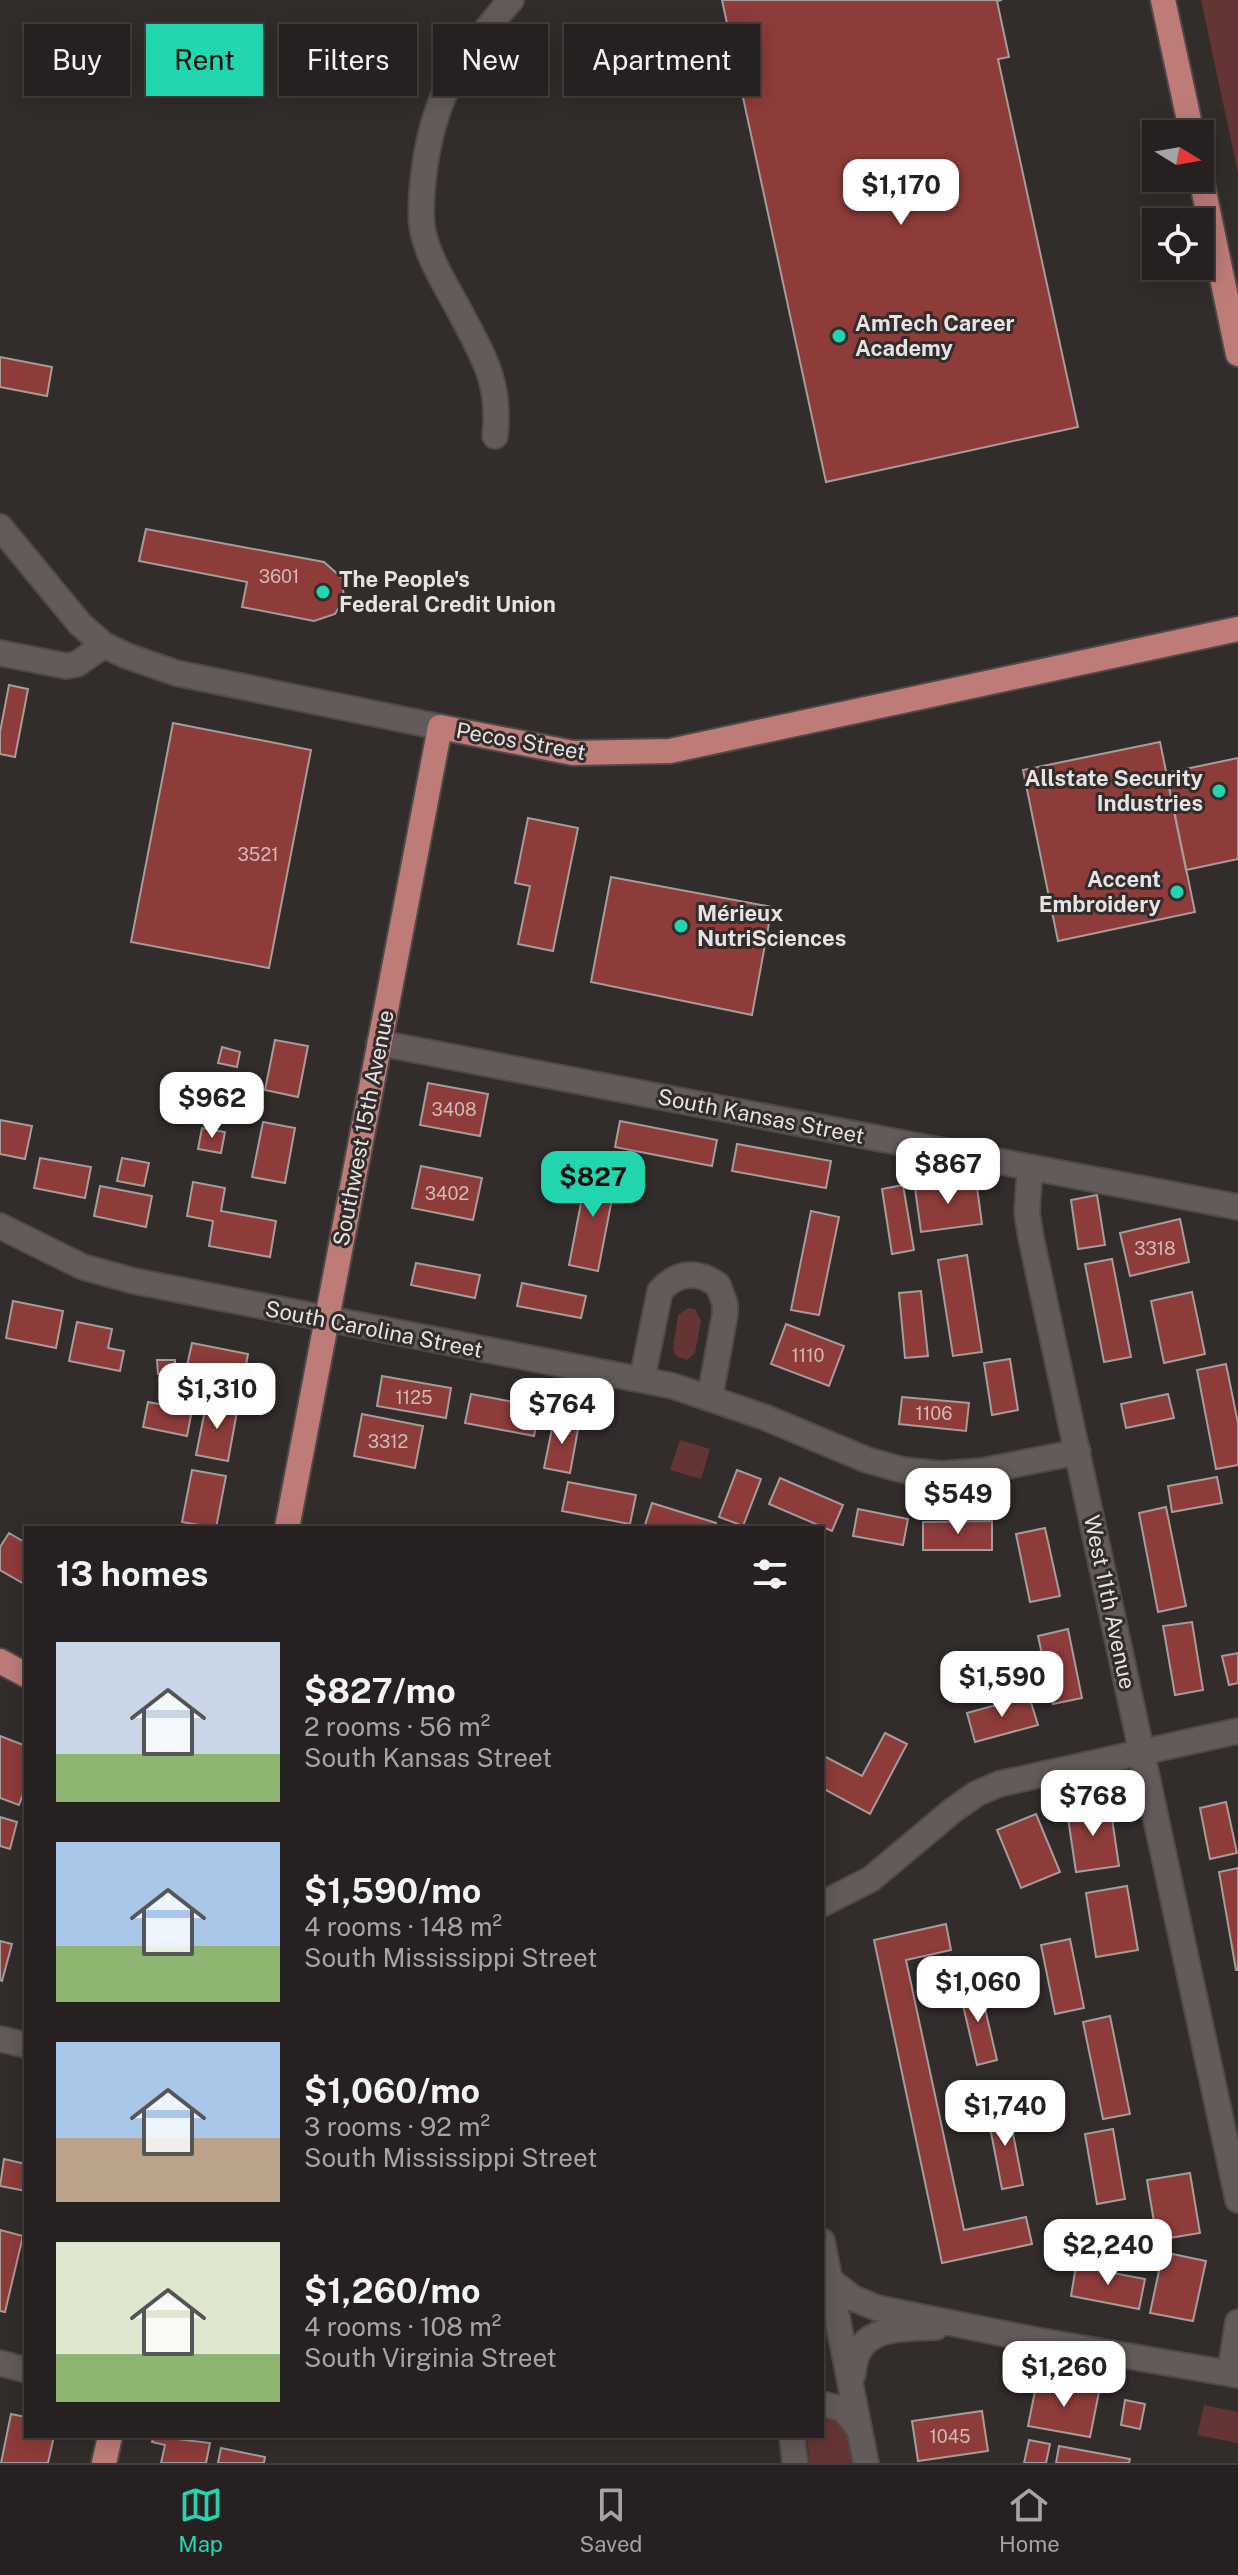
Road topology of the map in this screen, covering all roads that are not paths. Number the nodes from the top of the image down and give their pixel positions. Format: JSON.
{"nodes":[{"id":1,"x":511,"y":0,"type":"edge"},
{"id":2,"x":1163,"y":0,"type":"edge"},
{"id":3,"x":1189,"y":120,"type":"edge"},
{"id":4,"x":1204,"y":192,"type":"edge"},
{"id":5,"x":1238,"y":354,"type":"edge"},
{"id":6,"x":495,"y":436,"type":"dead end"},
{"id":7,"x":0,"y":527,"type":"edge"},
{"id":8,"x":1238,"y":629,"type":"edge"},
{"id":9,"x":104,"y":645,"type":"junction"},
{"id":10,"x":0,"y":653,"type":"edge"},
{"id":11,"x":440,"y":727,"type":"junction"},
{"id":12,"x":379,"y":1043,"type":"junction"},
{"id":13,"x":1030,"y":1167,"type":"junction"},
{"id":14,"x":1238,"y":1207,"type":"edge"},
{"id":15,"x":0,"y":1226,"type":"edge"},
{"id":16,"x":326,"y":1320,"type":"junction"},
{"id":17,"x":642,"y":1379,"type":"junction"},
{"id":18,"x":710,"y":1397,"type":"junction"},
{"id":19,"x":1078,"y":1452,"type":"junction"},
{"id":20,"x":287,"y":1526,"type":"edge"},
{"id":21,"x":0,"y":1661,"type":"edge"},
{"id":22,"x":24,"y":1674,"type":"edge"},
{"id":23,"x":1238,"y":1731,"type":"edge"},
{"id":24,"x":1142,"y":1752,"type":"junction"},
{"id":25,"x":824,"y":1903,"type":"edge"},
{"id":26,"x":0,"y":2039,"type":"edge"},
{"id":27,"x":24,"y":2045,"type":"edge"},
{"id":28,"x":1238,"y":2200,"type":"edge"},
{"id":29,"x":824,"y":2256,"type":"edge"},
{"id":30,"x":827,"y":2278,"type":"edge"},
{"id":31,"x":877,"y":2308,"type":"junction"},
{"id":32,"x":838,"y":2314,"type":"junction"},
{"id":33,"x":1238,"y":2322,"type":"edge"},
{"id":34,"x":977,"y":2328,"type":"junction"},
{"id":35,"x":824,"y":2333,"type":"edge"},
{"id":36,"x":0,"y":2363,"type":"edge"},
{"id":37,"x":24,"y":2369,"type":"edge"},
{"id":38,"x":1234,"y":2374,"type":"edge"},
{"id":39,"x":852,"y":2388,"type":"junction"},
{"id":40,"x":824,"y":2404,"type":"edge"},
{"id":41,"x":859,"y":2429,"type":"junction"},
{"id":42,"x":110,"y":2438,"type":"edge"},
{"id":43,"x":104,"y":2463,"type":"edge"},
{"id":44,"x":866,"y":2463,"type":"edge"}],
"edges":[{"from":1,"to":6,"type":"street"},
{"from":2,"to":3,"type":"main road"},
{"from":4,"to":5,"type":"main road"},
{"from":7,"to":9,"type":"street","name":"Pecos Street"},
{"from":8,"to":11,"type":"main road","name":"Pecos Street"},
{"from":9,"to":10,"type":"street"},
{"from":9,"to":11,"type":"street","name":"Pecos Street"},
{"from":11,"to":12,"type":"main road","name":"Southwest 15th Avenue"},
{"from":12,"to":13,"type":"street","name":"South Kansas Street"},
{"from":12,"to":16,"type":"main road","name":"Southwest 15th Avenue"},
{"from":13,"to":14,"type":"street","name":"South Kansas Street"},
{"from":13,"to":19,"type":"street","name":"West 11th Avenue"},
{"from":15,"to":16,"type":"street","name":"South Carolina Street"},
{"from":16,"to":17,"type":"street","name":"South Carolina Street"},
{"from":16,"to":20,"type":"main road","name":"Southwest 15th Avenue"},
{"from":17,"to":18,"type":"street","name":"South Carolina Street"},
{"from":17,"to":18,"type":"street"},
{"from":18,"to":19,"type":"street","name":"South Carolina Street"},
{"from":19,"to":24,"type":"street","name":"West 11th Avenue"},
{"from":21,"to":22,"type":"main road"},
{"from":23,"to":24,"type":"street"},
{"from":24,"to":25,"type":"street"},
{"from":24,"to":28,"type":"street","name":"West 11th Avenue"},
{"from":26,"to":27,"type":"street"},
{"from":29,"to":30,"type":"street"},
{"from":30,"to":31,"type":"street"},
{"from":30,"to":32,"type":"street"},
{"from":31,"to":32,"type":"street"},
{"from":31,"to":34,"type":"street"},
{"from":32,"to":35,"type":"street"},
{"from":32,"to":39,"type":"street"},
{"from":33,"to":38,"type":"street"},
{"from":34,"to":38,"type":"street"},
{"from":34,"to":39,"type":"street"},
{"from":36,"to":37,"type":"street"},
{"from":39,"to":41,"type":"street"},
{"from":40,"to":41,"type":"street"},
{"from":41,"to":44,"type":"street"},
{"from":42,"to":43,"type":"main road"}]}
